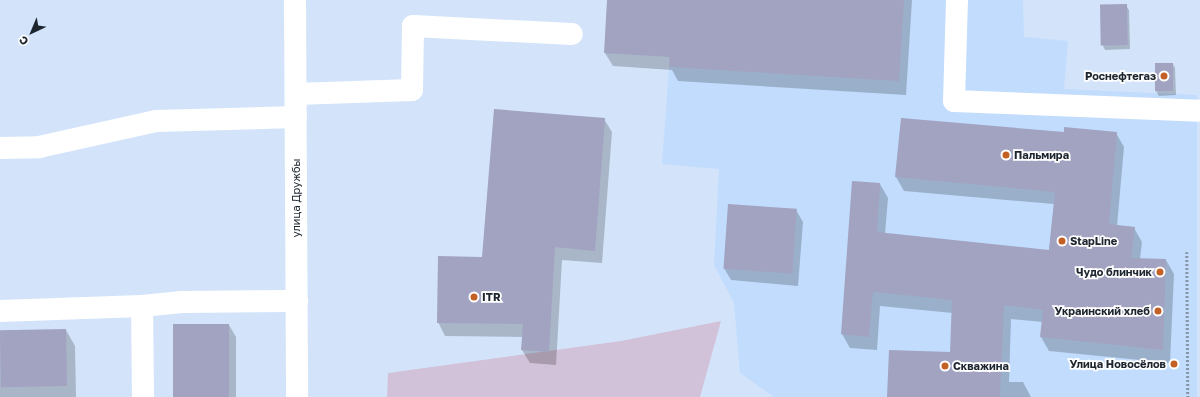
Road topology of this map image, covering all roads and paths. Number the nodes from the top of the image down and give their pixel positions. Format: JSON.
{"nodes":[{"id":1,"x":295,"y":0,"type":"edge"},
{"id":2,"x":957,"y":0,"type":"edge"},
{"id":3,"x":572,"y":34,"type":"dead end"},
{"id":4,"x":296,"y":94,"type":"junction"},
{"id":5,"x":1200,"y":111,"type":"edge"},
{"id":6,"x":296,"y":118,"type":"junction"},
{"id":7,"x":0,"y":148,"type":"edge"},
{"id":8,"x":1187,"y":252,"type":"dead end"},
{"id":9,"x":297,"y":301,"type":"junction"},
{"id":10,"x":142,"y":306,"type":"junction"},
{"id":11,"x":0,"y":311,"type":"edge"},
{"id":12,"x":143,"y":397,"type":"edge"},
{"id":13,"x":297,"y":397,"type":"edge"},
{"id":14,"x":1188,"y":397,"type":"edge"}],
"edges":[{"from":1,"to":4,"type":"street","name":"улица Дружбы"},
{"from":2,"to":5,"type":"street"},
{"from":3,"to":4,"type":"street"},
{"from":4,"to":6,"type":"street","name":"улица Дружбы"},
{"from":6,"to":7,"type":"street"},
{"from":6,"to":9,"type":"street","name":"улица Дружбы"},
{"from":8,"to":14,"type":"path"},
{"from":9,"to":10,"type":"street"},
{"from":9,"to":13,"type":"street","name":"улица Дружбы"},
{"from":10,"to":11,"type":"street"},
{"from":10,"to":12,"type":"street"}]}
